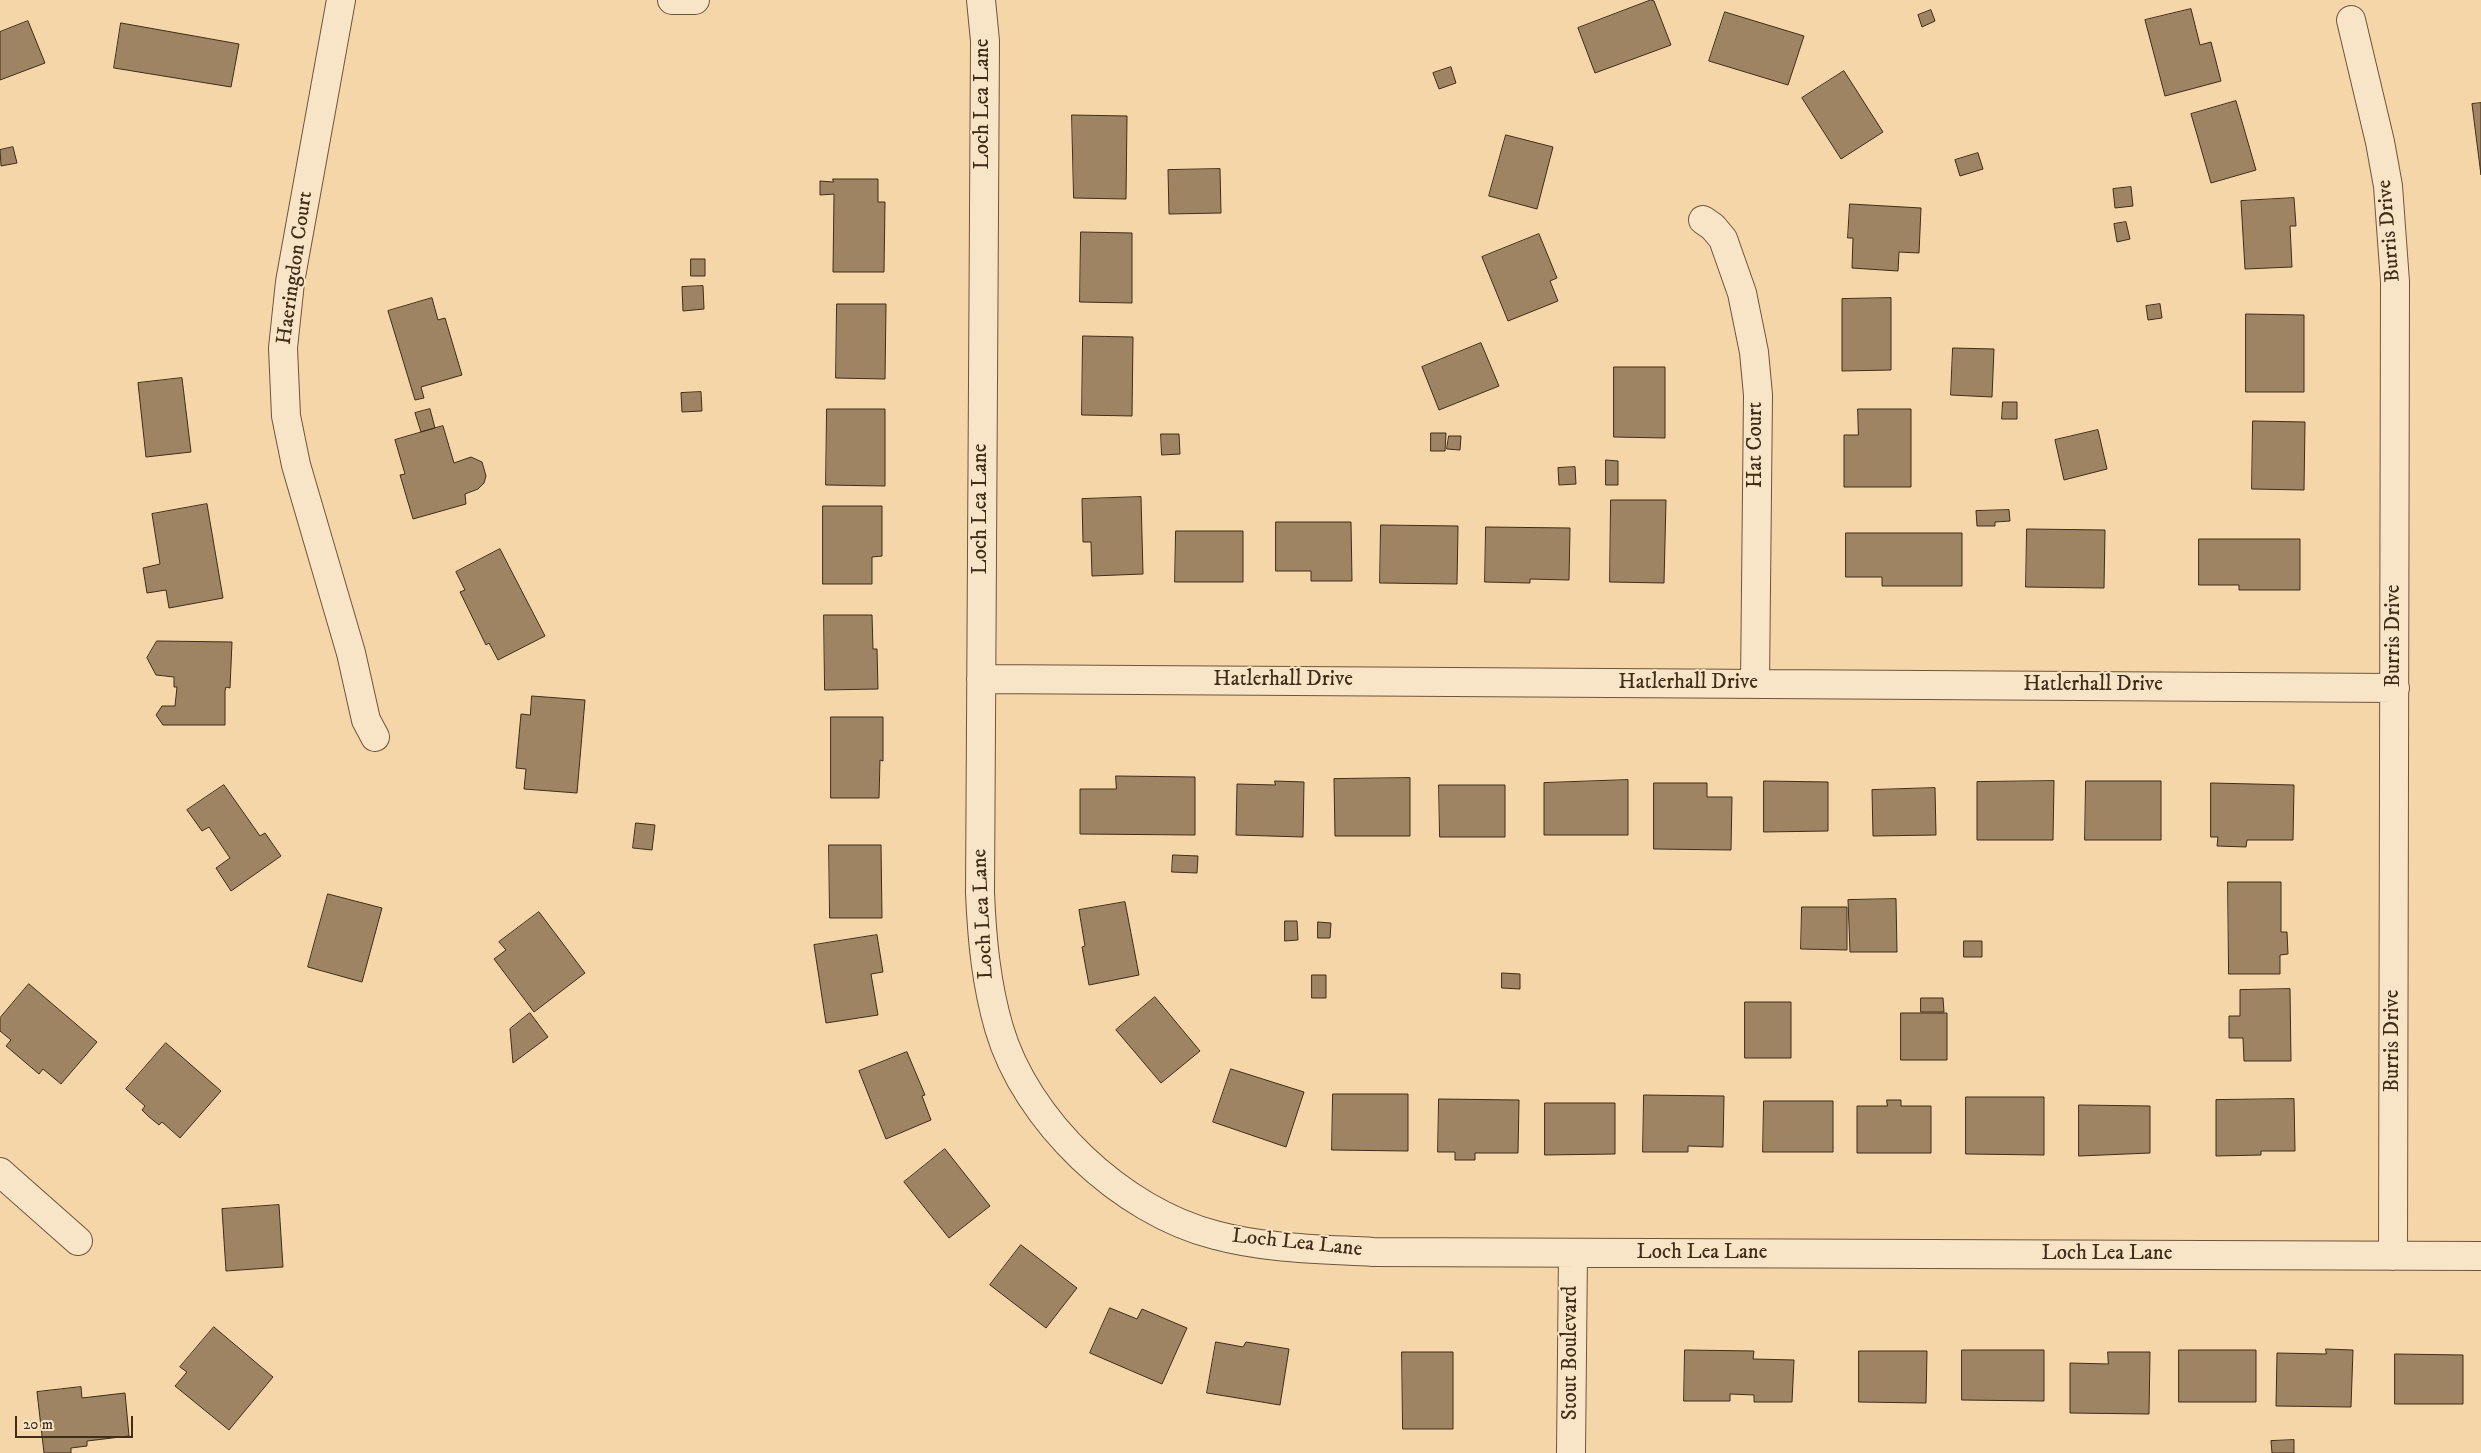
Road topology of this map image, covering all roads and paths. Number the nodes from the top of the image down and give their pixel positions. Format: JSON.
{"nodes":[{"id":1,"x":341,"y":0,"type":"edge"},
{"id":2,"x":672,"y":0,"type":"edge"},
{"id":3,"x":695,"y":0,"type":"edge"},
{"id":4,"x":981,"y":0,"type":"edge"},
{"id":5,"x":2351,"y":20,"type":"dead end"},
{"id":6,"x":1704,"y":220,"type":"dead end"},
{"id":7,"x":981,"y":680,"type":"junction"},
{"id":8,"x":1754,"y":684,"type":"junction"},
{"id":9,"x":2395,"y":688,"type":"junction"},
{"id":10,"x":375,"y":737,"type":"dead end"},
{"id":11,"x":0,"y":1172,"type":"edge"},
{"id":12,"x":78,"y":1242,"type":"dead end"},
{"id":13,"x":1573,"y":1253,"type":"junction"},
{"id":14,"x":2393,"y":1256,"type":"junction"},
{"id":15,"x":2481,"y":1256,"type":"edge"},
{"id":16,"x":1571,"y":1453,"type":"edge"}],
"edges":[{"from":1,"to":10,"type":"street","name":"Haeringdon Court"},
{"from":2,"to":3,"type":"street"},
{"from":4,"to":7,"type":"street","name":"Loch Lea Lane"},
{"from":5,"to":9,"type":"street","name":"Burris Drive"},
{"from":6,"to":8,"type":"street","name":"Hat Court"},
{"from":7,"to":8,"type":"street","name":"Hatlerhall Drive"},
{"from":7,"to":13,"type":"street","name":"Loch Lea Lane"},
{"from":8,"to":9,"type":"street","name":"Hatlerhall Drive"},
{"from":9,"to":14,"type":"street","name":"Burris Drive"},
{"from":11,"to":12,"type":"street"},
{"from":13,"to":14,"type":"street","name":"Loch Lea Lane"},
{"from":13,"to":16,"type":"street","name":"Stout Boulevard"},
{"from":14,"to":15,"type":"street","name":"Loch Lea Lane"}]}
